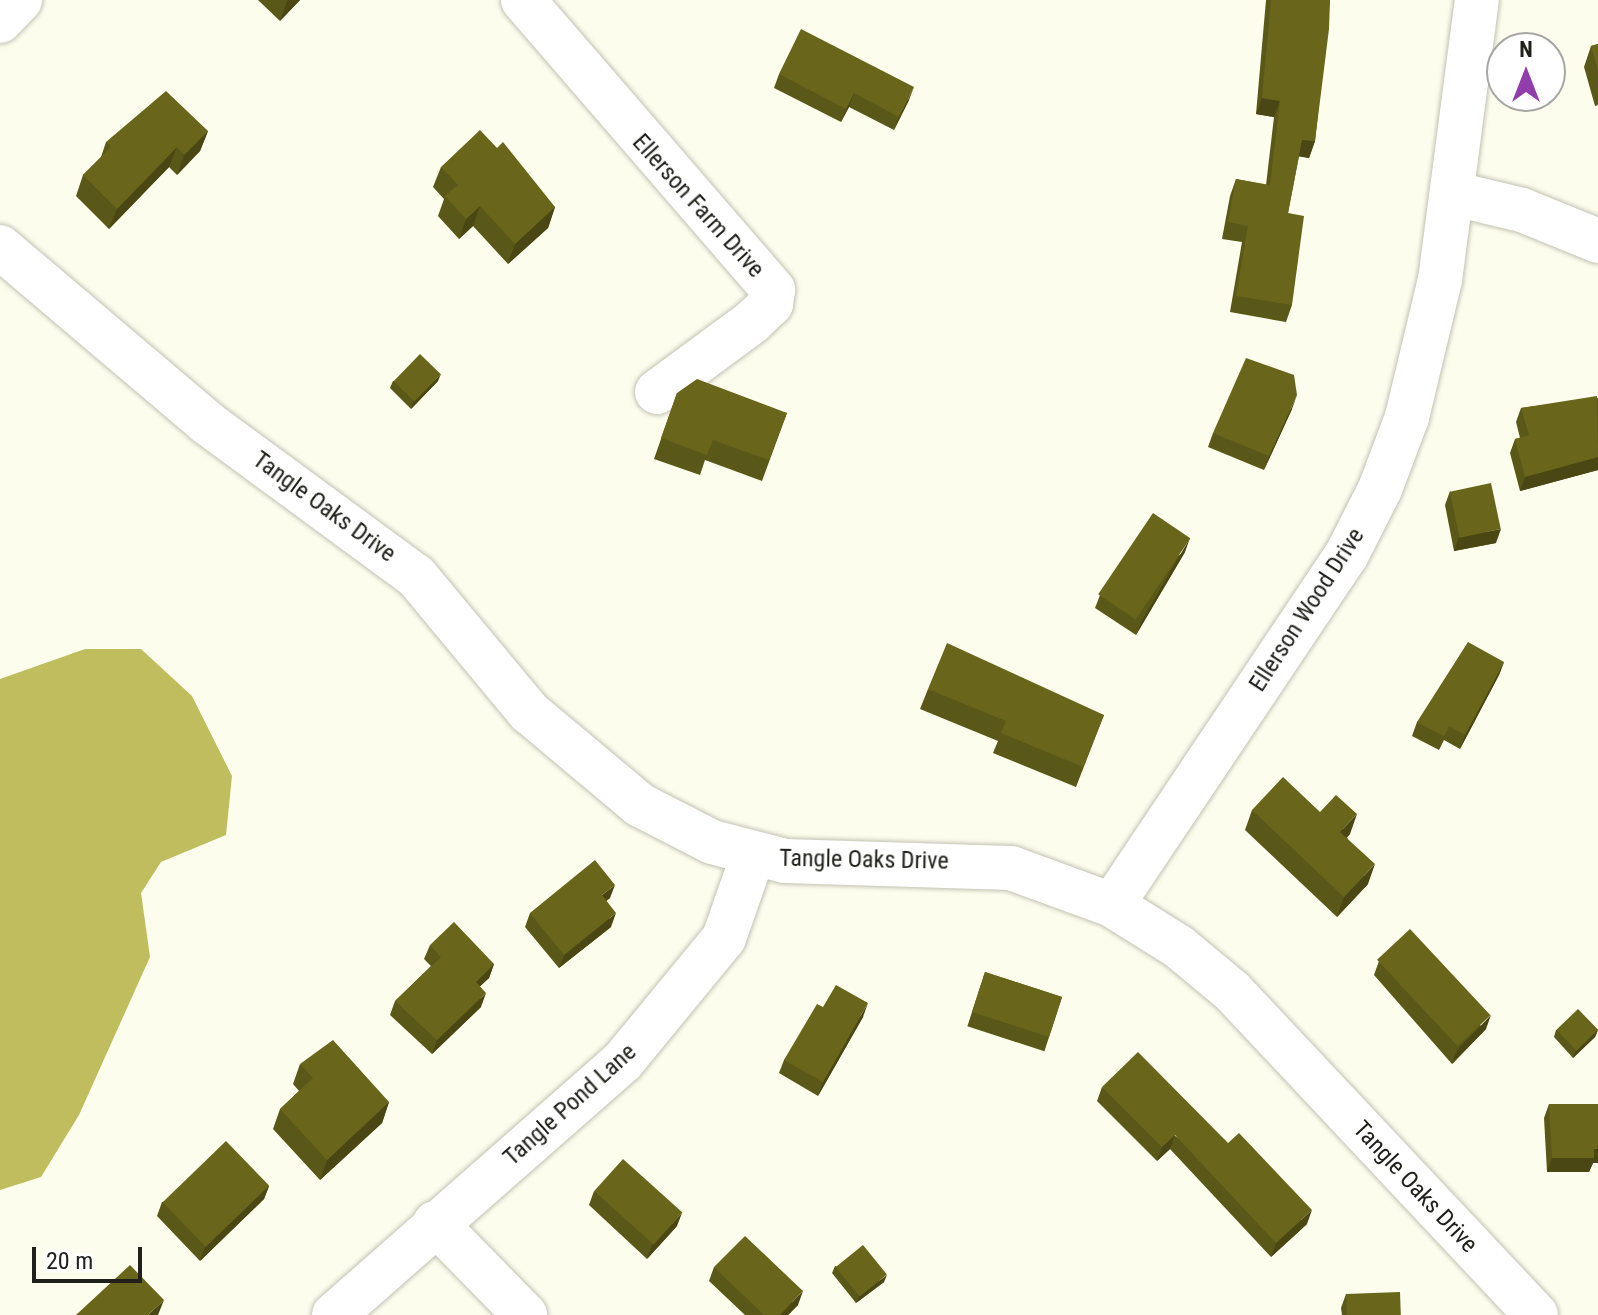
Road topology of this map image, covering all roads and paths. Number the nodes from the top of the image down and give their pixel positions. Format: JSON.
{"nodes":[{"id":1,"x":20,"y":0,"type":"edge"},
{"id":2,"x":523,"y":0,"type":"edge"},
{"id":3,"x":1477,"y":0,"type":"edge"},
{"id":4,"x":0,"y":21,"type":"edge"},
{"id":5,"x":1455,"y":194,"type":"junction"},
{"id":6,"x":1598,"y":241,"type":"edge"},
{"id":7,"x":0,"y":247,"type":"edge"},
{"id":8,"x":657,"y":392,"type":"dead end"},
{"id":9,"x":753,"y":855,"type":"junction"},
{"id":10,"x":1112,"y":905,"type":"junction"},
{"id":11,"x":435,"y":1223,"type":"junction"},
{"id":12,"x":334,"y":1315,"type":"edge"},
{"id":13,"x":525,"y":1315,"type":"edge"},
{"id":14,"x":1536,"y":1315,"type":"edge"}],
"edges":[{"from":1,"to":4,"type":"street"},
{"from":2,"to":8,"type":"street","name":"Ellerson Farm Drive"},
{"from":3,"to":5,"type":"street","name":"Ellerson Wood Drive"},
{"from":5,"to":6,"type":"street"},
{"from":5,"to":10,"type":"street","name":"Ellerson Wood Drive"},
{"from":7,"to":9,"type":"street","name":"Tangle Oaks Drive"},
{"from":9,"to":10,"type":"street","name":"Tangle Oaks Drive"},
{"from":9,"to":11,"type":"street","name":"Tangle Pond Lane"},
{"from":10,"to":14,"type":"street","name":"Tangle Oaks Drive"},
{"from":11,"to":12,"type":"street","name":"Tangle Pond Lane"},
{"from":11,"to":13,"type":"street"}]}
